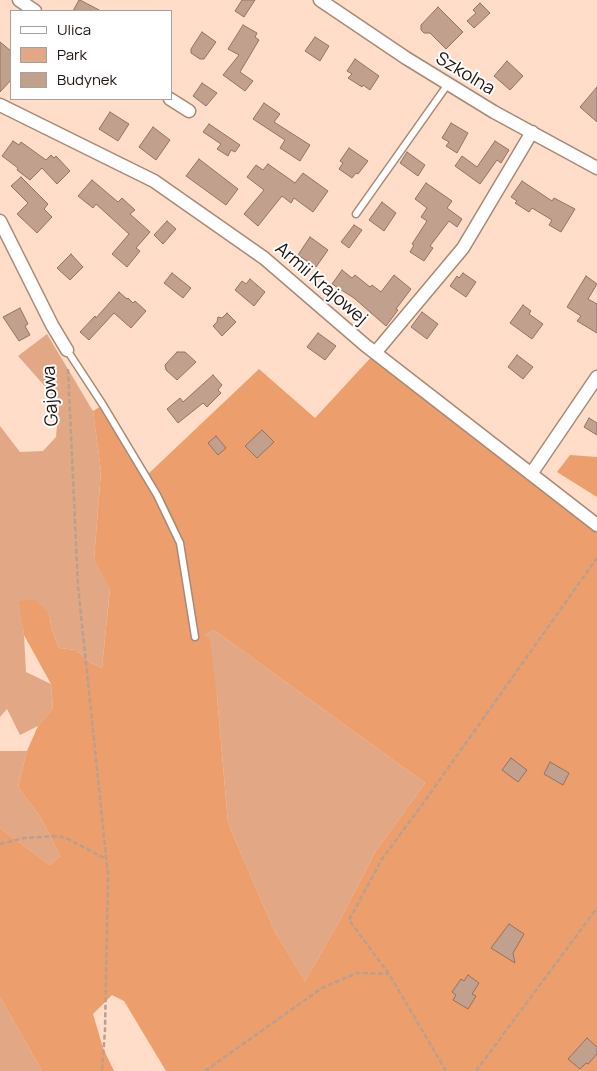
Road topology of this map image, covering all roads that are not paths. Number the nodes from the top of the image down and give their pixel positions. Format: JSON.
{"nodes":[{"id":1,"x":19,"y":0,"type":"edge"},
{"id":2,"x":320,"y":0,"type":"edge"},
{"id":3,"x":34,"y":10,"type":"edge"},
{"id":4,"x":448,"y":84,"type":"junction"},
{"id":5,"x":172,"y":100,"type":"edge"},
{"id":6,"x":0,"y":105,"type":"edge"},
{"id":7,"x":189,"y":111,"type":"dead end"},
{"id":8,"x":532,"y":132,"type":"junction"},
{"id":9,"x":597,"y":168,"type":"edge"},
{"id":10,"x":356,"y":214,"type":"dead end"},
{"id":11,"x":0,"y":221,"type":"edge"},
{"id":12,"x":67,"y":350,"type":"joint"},
{"id":13,"x":375,"y":353,"type":"junction"},
{"id":14,"x":597,"y":377,"type":"edge"},
{"id":15,"x":531,"y":474,"type":"junction"},
{"id":16,"x":597,"y":525,"type":"edge"},
{"id":17,"x":195,"y":637,"type":"dead end"}],
"edges":[{"from":1,"to":3,"type":"street"},
{"from":2,"to":4,"type":"street","name":"Szkolna"},
{"from":4,"to":8,"type":"street","name":"Szkolna"},
{"from":4,"to":10,"type":"lane"},
{"from":5,"to":7,"type":"street"},
{"from":6,"to":13,"type":"street","name":"Armii Krajowej"},
{"from":8,"to":9,"type":"street","name":"Szkolna"},
{"from":8,"to":13,"type":"street"},
{"from":11,"to":12,"type":"street","name":"Gajowa"},
{"from":12,"to":17,"type":"lane"},
{"from":13,"to":15,"type":"street","name":"Armii Krajowej"},
{"from":14,"to":15,"type":"street"},
{"from":15,"to":16,"type":"street","name":"Armii Krajowej"}]}
